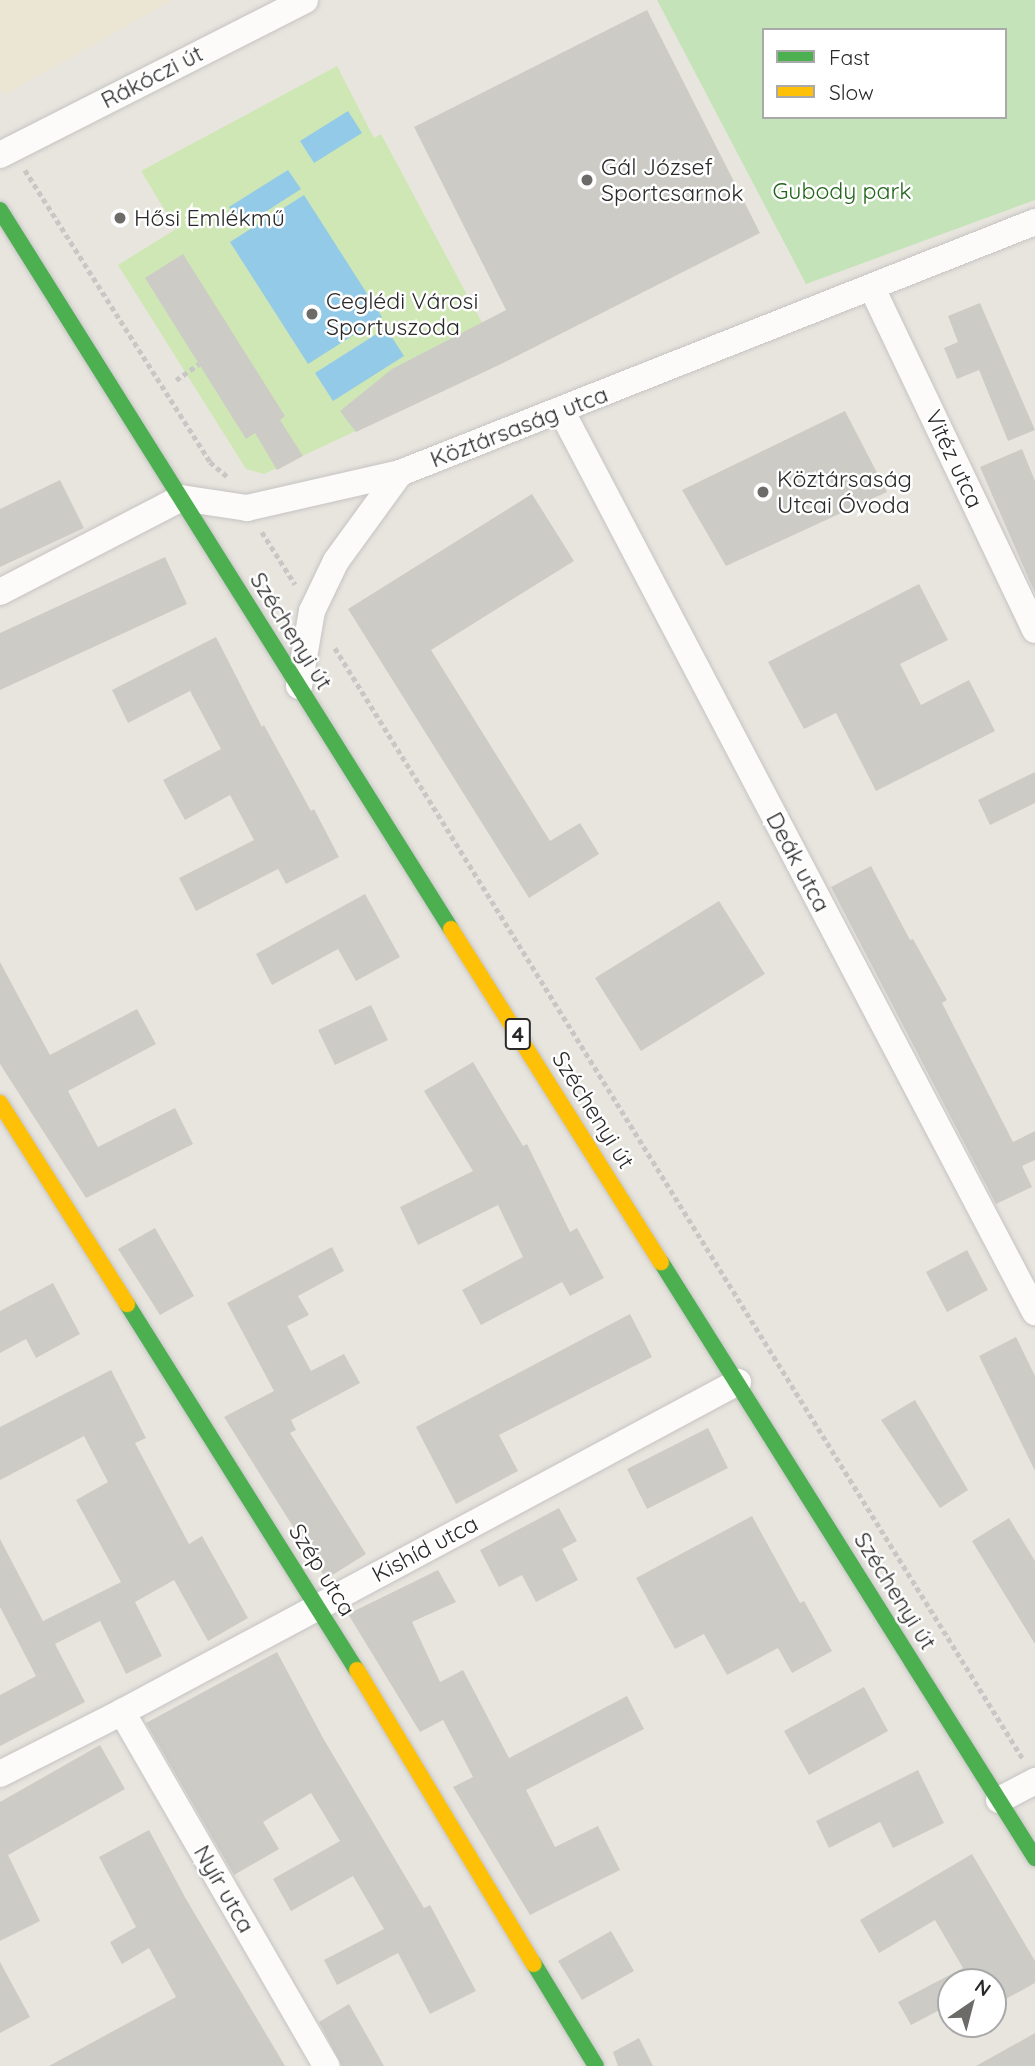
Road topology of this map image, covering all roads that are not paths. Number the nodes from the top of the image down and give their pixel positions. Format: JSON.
{"nodes":[{"id":1,"x":305,"y":0,"type":"edge"},
{"id":2,"x":6,"y":151,"type":"edge"},
{"id":3,"x":0,"y":210,"type":"edge"},
{"id":4,"x":1035,"y":222,"type":"edge"},
{"id":5,"x":872,"y":288,"type":"junction"},
{"id":6,"x":562,"y":412,"type":"junction"},
{"id":7,"x":400,"y":473,"type":"junction"},
{"id":8,"x":181,"y":498,"type":"junction"},
{"id":9,"x":0,"y":593,"type":"edge"},
{"id":10,"x":1035,"y":630,"type":"edge"},
{"id":11,"x":299,"y":686,"type":"junction"},
{"id":12,"x":0,"y":1102,"type":"edge"},
{"id":13,"x":1035,"y":1312,"type":"edge"},
{"id":14,"x":738,"y":1382,"type":"junction"},
{"id":15,"x":318,"y":1606,"type":"junction"},
{"id":16,"x":122,"y":1712,"type":"junction"},
{"id":17,"x":1031,"y":1773,"type":"edge"},
{"id":18,"x":0,"y":1774,"type":"edge"},
{"id":19,"x":999,"y":1800,"type":"junction"},
{"id":20,"x":1035,"y":1858,"type":"edge"},
{"id":21,"x":326,"y":2066,"type":"edge"},
{"id":22,"x":596,"y":2066,"type":"edge"}],
"edges":[{"from":1,"to":2,"type":"street","name":"Rákóczi út"},
{"from":3,"to":8,"type":"main road","name":"Széchenyi út","number":"4"},
{"from":4,"to":5,"type":"street","name":"Köztársaság utca"},
{"from":5,"to":6,"type":"street","name":"Köztársaság utca"},
{"from":5,"to":10,"type":"street","name":"Vitéz utca"},
{"from":6,"to":7,"type":"street","name":"Köztársaság utca"},
{"from":6,"to":13,"type":"street","name":"Deák utca"},
{"from":7,"to":8,"type":"street","name":"Köztársaság utca"},
{"from":7,"to":11,"type":"street"},
{"from":8,"to":9,"type":"street"},
{"from":8,"to":11,"type":"main road","name":"Széchenyi út","number":"4"},
{"from":11,"to":14,"type":"main road","name":"Széchenyi út","number":"4"},
{"from":12,"to":15,"type":"main road","name":"Szép utca"},
{"from":14,"to":15,"type":"street","name":"Kishíd utca"},
{"from":14,"to":19,"type":"main road","name":"Széchenyi út","number":"4"},
{"from":15,"to":16,"type":"street","name":"Kishíd utca"},
{"from":15,"to":22,"type":"main road","name":"Szép utca"},
{"from":16,"to":18,"type":"street","name":"Kishíd utca"},
{"from":16,"to":21,"type":"street","name":"Nyír utca"},
{"from":17,"to":19,"type":"street"},
{"from":19,"to":20,"type":"main road","name":"Széchenyi út","number":"4"}]}
